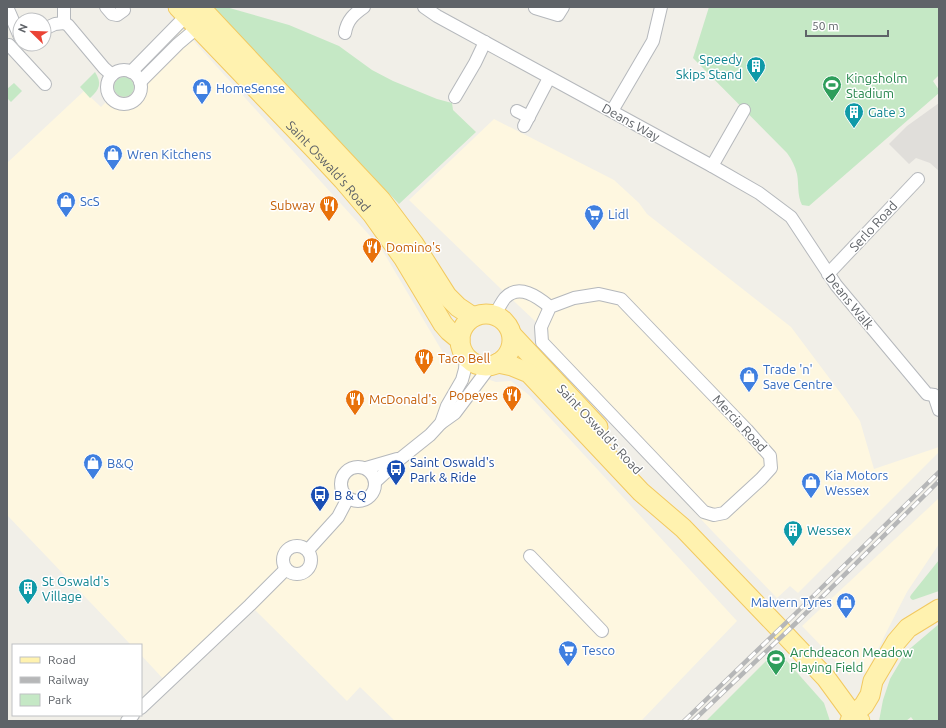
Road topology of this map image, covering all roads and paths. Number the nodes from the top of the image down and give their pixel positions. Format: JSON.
{"nodes":[{"id":1,"x":7,"y":7,"type":"edge"},
{"id":2,"x":64,"y":7,"type":"edge"},
{"id":3,"x":106,"y":7,"type":"edge"},
{"id":4,"x":364,"y":7,"type":"edge"},
{"id":5,"x":424,"y":7,"type":"edge"},
{"id":6,"x":563,"y":7,"type":"edge"},
{"id":7,"x":661,"y":7,"type":"edge"},
{"id":8,"x":535,"y":8,"type":"edge"},
{"id":9,"x":124,"y":10,"type":"dead end"},
{"id":10,"x":194,"y":13,"type":"edge"},
{"id":11,"x":12,"y":18,"type":"edge"},
{"id":12,"x":64,"y":23,"type":"junction"},
{"id":13,"x":52,"y":25,"type":"edge"},
{"id":14,"x":345,"y":33,"type":"dead end"},
{"id":15,"x":485,"y":42,"type":"junction"},
{"id":16,"x":19,"y":52,"type":"edge"},
{"id":17,"x":131,"y":72,"type":"junction"},
{"id":18,"x":112,"y":75,"type":"junction"},
{"id":19,"x":549,"y":78,"type":"junction"},
{"id":20,"x":140,"y":82,"type":"junction"},
{"id":21,"x":45,"y":84,"type":"dead end"},
{"id":22,"x":456,"y":97,"type":"dead end"},
{"id":23,"x":744,"y":110,"type":"dead end"},
{"id":24,"x":517,"y":111,"type":"dead end"},
{"id":25,"x":612,"y":112,"type":"junction"},
{"id":26,"x":712,"y":166,"type":"junction"},
{"id":27,"x":918,"y":179,"type":"dead end"},
{"id":28,"x":759,"y":193,"type":"joint"},
{"id":29,"x":828,"y":274,"type":"junction"},
{"id":30,"x":550,"y":307,"type":"junction"},
{"id":31,"x":495,"y":315,"type":"junction"},
{"id":32,"x":473,"y":317,"type":"junction"},
{"id":33,"x":512,"y":335,"type":"junction"},
{"id":34,"x":463,"y":348,"type":"junction"},
{"id":35,"x":495,"y":364,"type":"junction"},
{"id":36,"x":937,"y":394,"type":"edge"},
{"id":37,"x":939,"y":410,"type":"edge"},
{"id":38,"x":441,"y":423,"type":"junction"},
{"id":39,"x":400,"y":459,"type":"junction"},
{"id":40,"x":366,"y":468,"type":"junction"},
{"id":41,"x":376,"y":481,"type":"junction"},
{"id":42,"x":348,"y":498,"type":"junction"},
{"id":43,"x":683,"y":528,"type":"junction"},
{"id":44,"x":308,"y":550,"type":"junction"},
{"id":45,"x":530,"y":556,"type":"dead end"},
{"id":46,"x":286,"y":569,"type":"junction"},
{"id":47,"x":939,"y":609,"type":"edge"},
{"id":48,"x":602,"y":631,"type":"dead end"},
{"id":49,"x":142,"y":707,"type":"edge"},
{"id":50,"x":854,"y":719,"type":"edge"}],
"edges":[{"from":1,"to":11,"type":"street"},
{"from":2,"to":12,"type":"street"},
{"from":3,"to":9,"type":"street"},
{"from":4,"to":14,"type":"street"},
{"from":5,"to":15,"type":"street","name":"Deans Way"},
{"from":6,"to":8,"type":"street"},
{"from":7,"to":25,"type":"street"},
{"from":10,"to":17,"type":"street"},
{"from":10,"to":20,"type":"street"},
{"from":10,"to":32,"type":"main road","name":"Saint Oswald's Road"},
{"from":10,"to":34,"type":"main road","name":"Saint Oswald's Road"},
{"from":12,"to":13,"type":"street"},
{"from":12,"to":18,"type":"street"},
{"from":15,"to":19,"type":"street","name":"Deans Way"},
{"from":15,"to":22,"type":"street"},
{"from":16,"to":21,"type":"street"},
{"from":17,"to":18,"type":"street"},
{"from":17,"to":20,"type":"street"},
{"from":18,"to":20,"type":"street"},
{"from":19,"to":24,"type":"street"},
{"from":19,"to":25,"type":"street","name":"Deans Way"},
{"from":23,"to":26,"type":"street"},
{"from":25,"to":26,"type":"street","name":"Deans Way"},
{"from":26,"to":28,"type":"street","name":"Deans Way"},
{"from":27,"to":29,"type":"street","name":"Serlo Road"},
{"from":28,"to":29,"type":"street","name":"Deans Walk"},
{"from":29,"to":36,"type":"street","name":"Deans Walk"},
{"from":30,"to":30,"type":"street","name":"Mercia Road"},
{"from":30,"to":31,"type":"street"},
{"from":31,"to":32,"type":"main road"},
{"from":31,"to":33,"type":"main road"},
{"from":32,"to":34,"type":"main road"},
{"from":33,"to":35,"type":"main road"},
{"from":33,"to":43,"type":"main road","name":"Saint Oswald's Road"},
{"from":34,"to":35,"type":"main road"},
{"from":34,"to":38,"type":"street"},
{"from":35,"to":38,"type":"street"},
{"from":35,"to":43,"type":"main road","name":"Saint Oswald's Road"},
{"from":36,"to":37,"type":"street","name":"Deans Walk"},
{"from":38,"to":39,"type":"street"},
{"from":39,"to":40,"type":"street"},
{"from":39,"to":41,"type":"street"},
{"from":40,"to":41,"type":"street"},
{"from":40,"to":42,"type":"street"},
{"from":41,"to":42,"type":"street"},
{"from":42,"to":44,"type":"street"},
{"from":43,"to":50,"type":"main road","name":"Saint Oswald's Road"},
{"from":44,"to":46,"type":"street"},
{"from":44,"to":46,"type":"street"},
{"from":45,"to":48,"type":"street"},
{"from":46,"to":49,"type":"street"},
{"from":47,"to":50,"type":"main road"}]}
